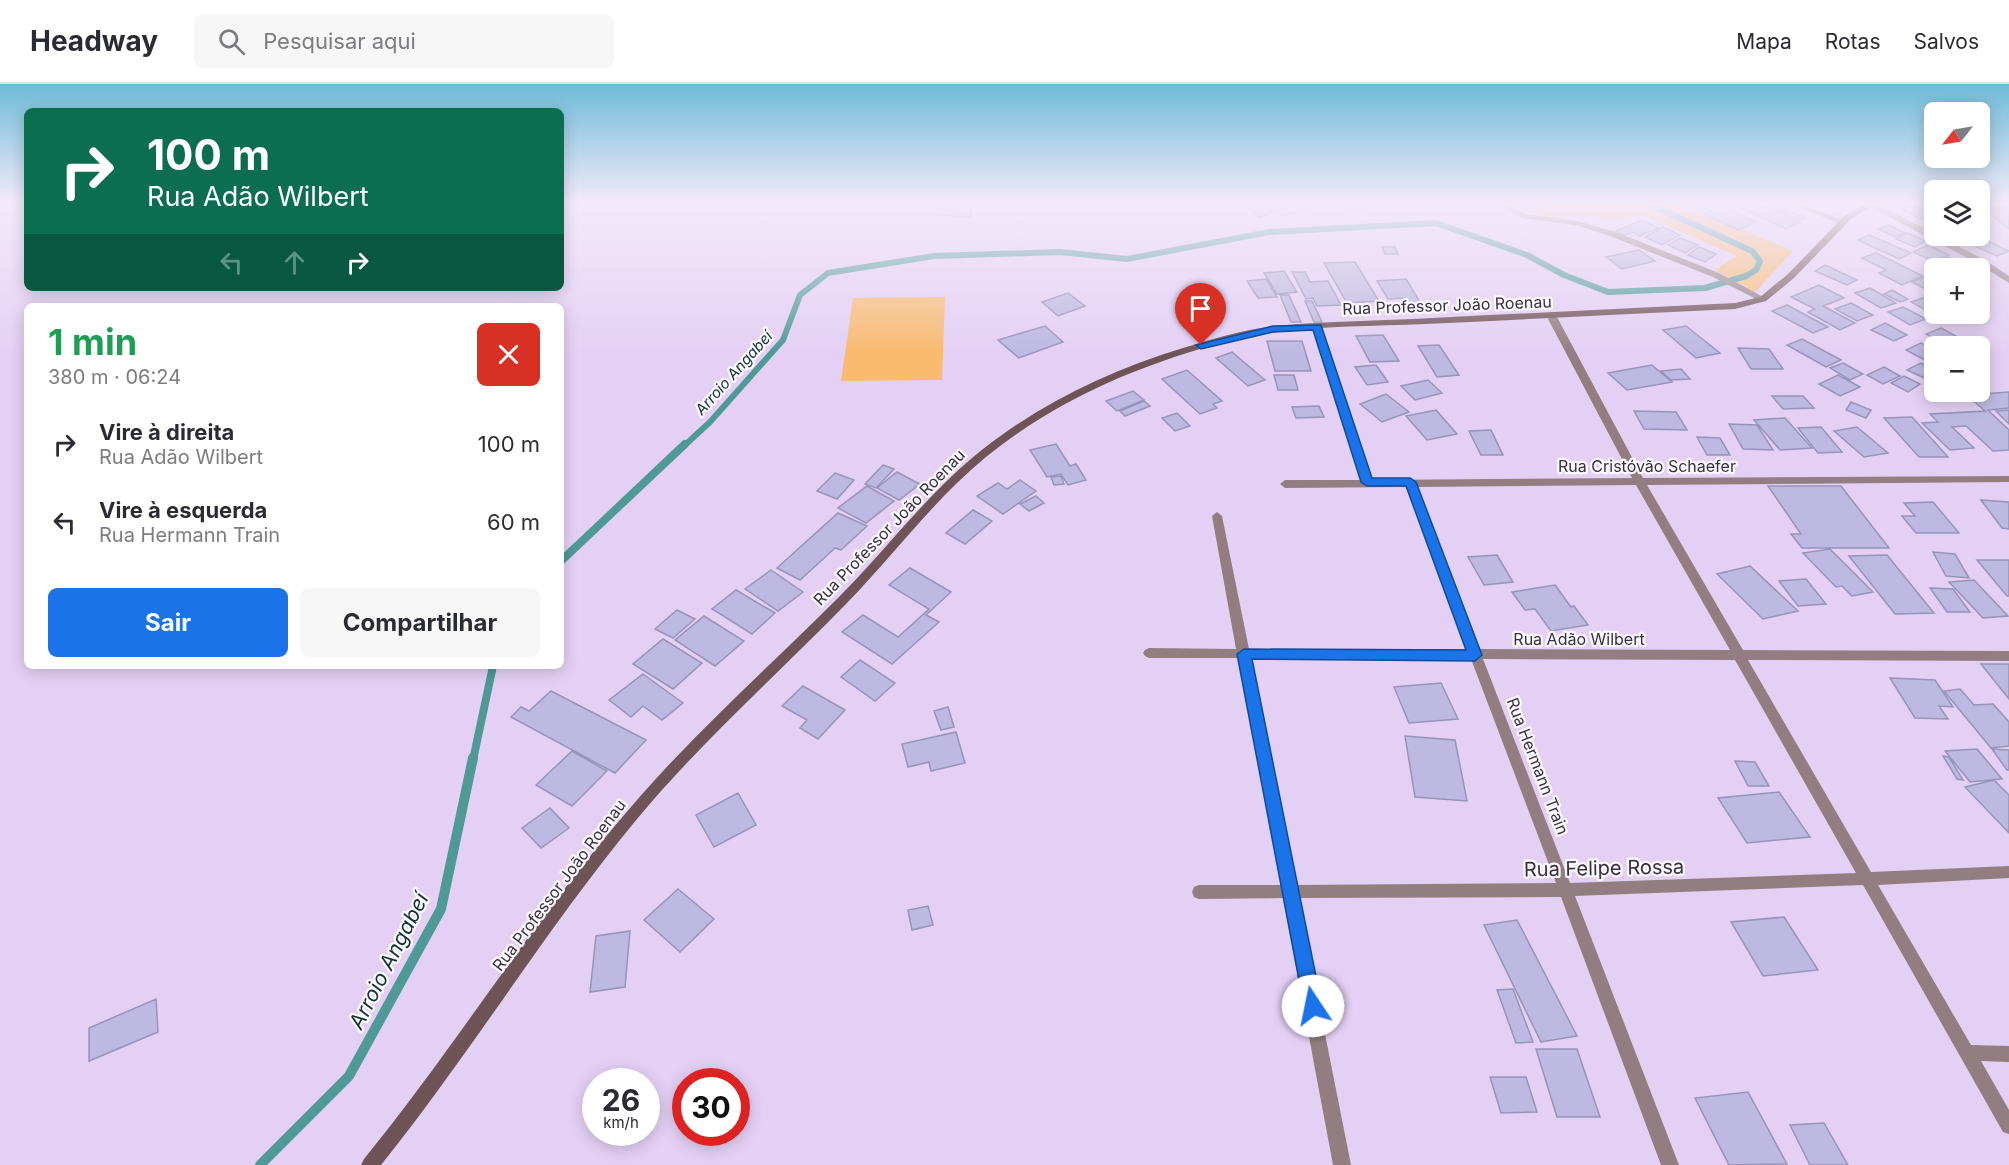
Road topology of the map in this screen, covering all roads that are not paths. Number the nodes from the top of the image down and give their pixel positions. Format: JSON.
{"nodes":[{"id":1,"x":1662,"y":253,"type":"edge"},
{"id":2,"x":1813,"y":253,"type":"edge"},
{"id":3,"x":1966,"y":253,"type":"edge"},
{"id":4,"x":2009,"y":280,"type":"edge"},
{"id":5,"x":1762,"y":298,"type":"junction"},
{"id":6,"x":1552,"y":317,"type":"junction"},
{"id":7,"x":1317,"y":327,"type":"junction"},
{"id":8,"x":2009,"y":479,"type":"edge"},
{"id":9,"x":1639,"y":481,"type":"junction"},
{"id":10,"x":1367,"y":482,"type":"junction"},
{"id":11,"x":1410,"y":482,"type":"junction"},
{"id":12,"x":1284,"y":484,"type":"dead end"},
{"id":13,"x":1217,"y":516,"type":"dead end"},
{"id":14,"x":1149,"y":653,"type":"dead end"},
{"id":15,"x":1244,"y":654,"type":"junction"},
{"id":16,"x":1475,"y":655,"type":"junction"},
{"id":17,"x":1741,"y":655,"type":"junction"},
{"id":18,"x":2009,"y":656,"type":"edge"},
{"id":19,"x":2009,"y":872,"type":"edge"},
{"id":20,"x":1866,"y":879,"type":"junction"},
{"id":21,"x":1567,"y":890,"type":"junction"},
{"id":22,"x":1199,"y":892,"type":"dead end"},
{"id":23,"x":1291,"y":892,"type":"junction"},
{"id":24,"x":1967,"y":1053,"type":"junction"},
{"id":25,"x":2009,"y":1054,"type":"edge"},
{"id":26,"x":2009,"y":1126,"type":"edge"},
{"id":27,"x":370,"y":1165,"type":"edge"},
{"id":28,"x":1342,"y":1165,"type":"edge"},
{"id":29,"x":1670,"y":1165,"type":"edge"}],
"edges":[{"from":1,"to":5,"type":"street"},
{"from":2,"to":5,"type":"street","name":"Rua Professor João Roenau"},
{"from":3,"to":4,"type":"street"},
{"from":5,"to":6,"type":"street","name":"Rua Professor João Roenau"},
{"from":6,"to":7,"type":"street","name":"Rua Professor João Roenau"},
{"from":6,"to":9,"type":"street"},
{"from":7,"to":10,"type":"street"},
{"from":7,"to":27,"type":"street","name":"Rua Professor João Roenau"},
{"from":8,"to":9,"type":"street","name":"Rua Cristóvão Schaefer"},
{"from":9,"to":11,"type":"street","name":"Rua Cristóvão Schaefer"},
{"from":9,"to":17,"type":"street"},
{"from":10,"to":11,"type":"street","name":"Rua Cristóvão Schaefer"},
{"from":10,"to":12,"type":"street","name":"Rua Cristóvão Schaefer"},
{"from":11,"to":16,"type":"street","name":"Rua Hermann Train"},
{"from":13,"to":15,"type":"street"},
{"from":14,"to":15,"type":"street","name":"Rua Adão Wilbert"},
{"from":15,"to":16,"type":"street","name":"Rua Adão Wilbert"},
{"from":15,"to":23,"type":"street"},
{"from":16,"to":17,"type":"street","name":"Rua Adão Wilbert"},
{"from":16,"to":21,"type":"street","name":"Rua Hermann Train"},
{"from":17,"to":18,"type":"street","name":"Rua Adão Wilbert"},
{"from":17,"to":20,"type":"street"},
{"from":19,"to":20,"type":"street","name":"Rua Felipe Rossa"},
{"from":20,"to":21,"type":"street","name":"Rua Felipe Rossa"},
{"from":20,"to":24,"type":"street"},
{"from":21,"to":23,"type":"street","name":"Rua Felipe Rossa"},
{"from":21,"to":29,"type":"street","name":"Rua Hermann Train"},
{"from":22,"to":23,"type":"street","name":"Rua Felipe Rossa"},
{"from":23,"to":28,"type":"street"},
{"from":24,"to":25,"type":"street"},
{"from":24,"to":26,"type":"street"}]}
